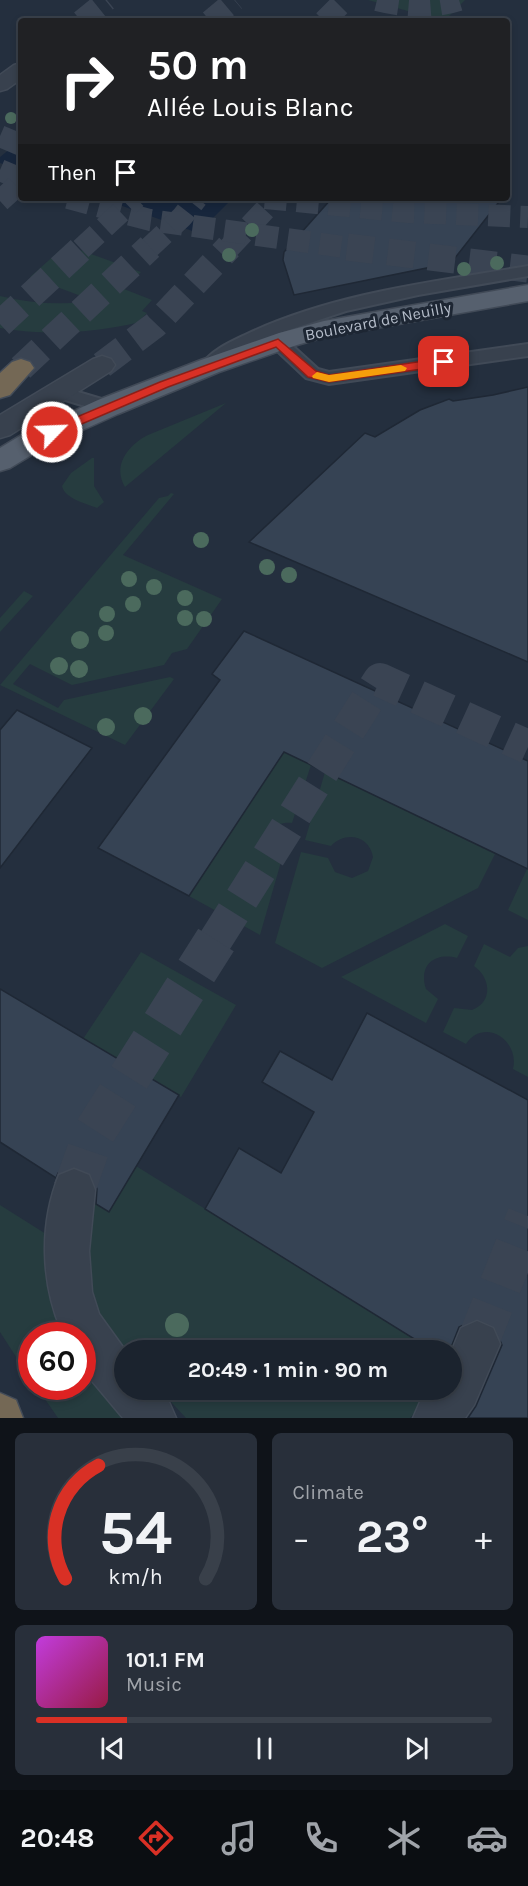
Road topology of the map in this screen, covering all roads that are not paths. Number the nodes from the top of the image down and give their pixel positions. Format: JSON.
{"nodes":[{"id":1,"x":18,"y":71,"type":"edge"},
{"id":2,"x":0,"y":85,"type":"edge"},
{"id":3,"x":528,"y":271,"type":"edge"},
{"id":4,"x":528,"y":293,"type":"edge"},
{"id":5,"x":278,"y":342,"type":"junction"},
{"id":6,"x":528,"y":350,"type":"edge"},
{"id":7,"x":102,"y":364,"type":"tunnel mouth"},
{"id":8,"x":210,"y":366,"type":"junction"},
{"id":9,"x":21,"y":368,"type":"tunnel mouth"},
{"id":10,"x":0,"y":389,"type":"edge"},
{"id":11,"x":58,"y":392,"type":"junction"},
{"id":12,"x":108,"y":407,"type":"junction"},
{"id":13,"x":0,"y":428,"type":"edge"},
{"id":14,"x":0,"y":461,"type":"edge"},
{"id":15,"x":74,"y":1190,"type":"tunnel mouth"},
{"id":16,"x":477,"y":1344,"type":"tunnel mouth"},
{"id":17,"x":114,"y":1372,"type":"edge"},
{"id":18,"x":138,"y":1400,"type":"edge"},
{"id":19,"x":153,"y":1418,"type":"edge"},
{"id":20,"x":436,"y":1418,"type":"edge"}],
"edges":[{"from":1,"to":2,"type":"street"},
{"from":3,"to":8,"type":"lane"},
{"from":4,"to":5,"type":"main road","name":"Boulevard de Neuilly"},
{"from":5,"to":6,"type":"lane"},
{"from":5,"to":8,"type":"main road","name":"Boulevard de Neuilly"},
{"from":7,"to":11,"type":"street"},
{"from":8,"to":12,"type":"main road","name":"Boulevard de Neuilly"},
{"from":9,"to":10,"type":"highway"},
{"from":11,"to":12,"type":"lane"},
{"from":11,"to":13,"type":"street"},
{"from":12,"to":14,"type":"main road","name":"Boulevard de Neuilly"},
{"from":15,"to":17,"type":"street"},
{"from":16,"to":20,"type":"street"},
{"from":18,"to":19,"type":"street"}]}
